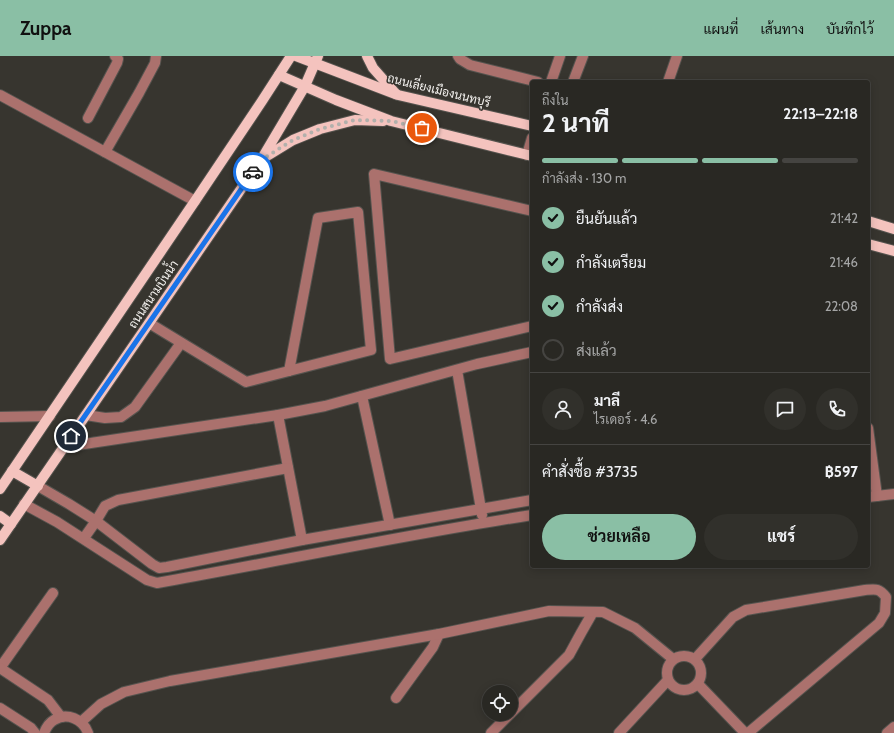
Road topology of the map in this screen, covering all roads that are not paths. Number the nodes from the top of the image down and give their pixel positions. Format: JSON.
{"nodes":[{"id":1,"x":115,"y":56,"type":"edge"},
{"id":2,"x":156,"y":56,"type":"edge"},
{"id":3,"x":291,"y":56,"type":"edge"},
{"id":4,"x":296,"y":56,"type":"edge"},
{"id":5,"x":367,"y":56,"type":"edge"},
{"id":6,"x":458,"y":56,"type":"edge"},
{"id":7,"x":560,"y":56,"type":"edge"},
{"id":8,"x":583,"y":56,"type":"edge"},
{"id":9,"x":677,"y":56,"type":"edge"},
{"id":10,"x":316,"y":60,"type":"edge"},
{"id":11,"x":279,"y":75,"type":"junction"},
{"id":12,"x":530,"y":80,"type":"edge"},
{"id":13,"x":552,"y":80,"type":"edge"},
{"id":14,"x":574,"y":80,"type":"edge"},
{"id":15,"x":669,"y":80,"type":"edge"},
{"id":16,"x":305,"y":86,"type":"junction"},
{"id":17,"x":0,"y":95,"type":"edge"},
{"id":18,"x":398,"y":95,"type":"junction"},
{"id":19,"x":88,"y":118,"type":"dead end"},
{"id":20,"x":391,"y":121,"type":"junction"},
{"id":21,"x":530,"y":126,"type":"edge"},
{"id":22,"x":105,"y":152,"type":"junction"},
{"id":23,"x":529,"y":155,"type":"edge"},
{"id":24,"x":261,"y":160,"type":"junction"},
{"id":25,"x":195,"y":201,"type":"junction"},
{"id":26,"x":530,"y":211,"type":"edge"},
{"id":27,"x":870,"y":222,"type":"edge"},
{"id":28,"x":894,"y":229,"type":"edge"},
{"id":29,"x":870,"y":245,"type":"edge"},
{"id":30,"x":894,"y":251,"type":"edge"},
{"id":31,"x":149,"y":323,"type":"junction"},
{"id":32,"x":530,"y":326,"type":"edge"},
{"id":33,"x":181,"y":343,"type":"junction"},
{"id":34,"x":530,"y":352,"type":"edge"},
{"id":35,"x":456,"y":370,"type":"junction"},
{"id":36,"x":289,"y":371,"type":"junction"},
{"id":37,"x":362,"y":396,"type":"junction"},
{"id":38,"x":86,"y":415,"type":"junction"},
{"id":39,"x":278,"y":415,"type":"junction"},
{"id":40,"x":50,"y":416,"type":"junction"},
{"id":41,"x":0,"y":417,"type":"edge"},
{"id":42,"x":64,"y":447,"type":"junction"},
{"id":43,"x":870,"y":456,"type":"edge"},
{"id":44,"x":288,"y":468,"type":"junction"},
{"id":45,"x":12,"y":472,"type":"junction"},
{"id":46,"x":38,"y":486,"type":"junction"},
{"id":47,"x":0,"y":488,"type":"edge"},
{"id":48,"x":894,"y":494,"type":"edge"},
{"id":49,"x":873,"y":497,"type":"edge"},
{"id":50,"x":530,"y":500,"type":"edge"},
{"id":51,"x":24,"y":504,"type":"junction"},
{"id":52,"x":481,"y":508,"type":"junction"},
{"id":53,"x":530,"y":515,"type":"edge"},
{"id":54,"x":0,"y":516,"type":"edge"},
{"id":55,"x":96,"y":522,"type":"junction"},
{"id":56,"x":483,"y":523,"type":"junction"},
{"id":57,"x":11,"y":524,"type":"junction"},
{"id":58,"x":390,"y":525,"type":"junction"},
{"id":59,"x":84,"y":538,"type":"junction"},
{"id":60,"x":0,"y":540,"type":"edge"},
{"id":61,"x":302,"y":540,"type":"junction"},
{"id":62,"x":261,"y":548,"type":"junction"},
{"id":63,"x":264,"y":564,"type":"junction"},
{"id":64,"x":159,"y":568,"type":"junction"},
{"id":65,"x":157,"y":583,"type":"junction"},
{"id":66,"x":53,"y":593,"type":"dead end"},
{"id":67,"x":593,"y":612,"type":"junction"},
{"id":68,"x":439,"y":634,"type":"junction"},
{"id":69,"x":673,"y":659,"type":"junction"},
{"id":70,"x":695,"y":659,"type":"junction"},
{"id":71,"x":0,"y":668,"type":"edge"},
{"id":72,"x":668,"y":680,"type":"junction"},
{"id":73,"x":698,"y":684,"type":"junction"},
{"id":74,"x":396,"y":698,"type":"dead end"},
{"id":75,"x":518,"y":705,"type":"edge"},
{"id":76,"x":0,"y":708,"type":"edge"},
{"id":77,"x":61,"y":717,"type":"junction"},
{"id":78,"x":502,"y":721,"type":"edge"},
{"id":79,"x":81,"y":722,"type":"junction"},
{"id":80,"x":894,"y":727,"type":"edge"},
{"id":81,"x":35,"y":733,"type":"edge"},
{"id":82,"x":44,"y":733,"type":"edge"},
{"id":83,"x":88,"y":733,"type":"edge"},
{"id":84,"x":491,"y":733,"type":"edge"},
{"id":85,"x":619,"y":733,"type":"edge"},
{"id":86,"x":747,"y":733,"type":"edge"},
{"id":87,"x":887,"y":733,"type":"edge"}],
"edges":[{"from":1,"to":19,"type":"street"},
{"from":2,"to":22,"type":"street"},
{"from":3,"to":11,"type":"main road","name":"ถนนสนามบินน้ำ"},
{"from":4,"to":10,"type":"main road","name":"ถนนเลี่ยงเมืองนนทบุรี"},
{"from":5,"to":18,"type":"main road"},
{"from":6,"to":12,"type":"street"},
{"from":7,"to":13,"type":"street"},
{"from":8,"to":14,"type":"street"},
{"from":9,"to":15,"type":"street"},
{"from":10,"to":16,"type":"main road","name":"ถนนสนามบินน้ำ"},
{"from":10,"to":18,"type":"main road","name":"ถนนเลี่ยงเมืองนนทบุรี"},
{"from":11,"to":16,"type":"main road"},
{"from":11,"to":25,"type":"main road","name":"ถนนสนามบินน้ำ"},
{"from":16,"to":20,"type":"main road"},
{"from":16,"to":24,"type":"main road","name":"ถนนสนามบินน้ำ"},
{"from":17,"to":22,"type":"street"},
{"from":18,"to":21,"type":"main road","name":"ถนนเลี่ยงเมืองนนทบุรี"},
{"from":20,"to":23,"type":"main road"},
{"from":20,"to":24,"type":"main road"},
{"from":22,"to":25,"type":"street"},
{"from":24,"to":31,"type":"main road","name":"ถนนสนามบินน้ำ"},
{"from":25,"to":40,"type":"main road","name":"ถนนสนามบินน้ำ"},
{"from":26,"to":32,"type":"street"},
{"from":27,"to":28,"type":"main road"},
{"from":29,"to":30,"type":"main road"},
{"from":31,"to":33,"type":"street"},
{"from":31,"to":38,"type":"main road","name":"ถนนสนามบินน้ำ"},
{"from":33,"to":36,"type":"street"},
{"from":33,"to":38,"type":"street"},
{"from":34,"to":35,"type":"street"},
{"from":35,"to":37,"type":"street"},
{"from":35,"to":52,"type":"street"},
{"from":36,"to":36,"type":"street"},
{"from":37,"to":39,"type":"street"},
{"from":37,"to":58,"type":"street"},
{"from":38,"to":42,"type":"main road","name":"ถนนสนามบินน้ำ"},
{"from":39,"to":42,"type":"street"},
{"from":39,"to":44,"type":"street"},
{"from":40,"to":41,"type":"street"},
{"from":40,"to":45,"type":"main road","name":"ถนนสนามบินน้ำ"},
{"from":42,"to":46,"type":"main road","name":"ถนนสนามบินน้ำ"},
{"from":43,"to":49,"type":"street"},
{"from":44,"to":55,"type":"street"},
{"from":44,"to":61,"type":"street"},
{"from":45,"to":46,"type":"main road"},
{"from":45,"to":47,"type":"main road","name":"ถนนสนามบินน้ำ"},
{"from":46,"to":51,"type":"main road","name":"ถนนสนามบินน้ำ"},
{"from":46,"to":55,"type":"street"},
{"from":48,"to":49,"type":"street"},
{"from":50,"to":52,"type":"street"},
{"from":51,"to":57,"type":"main road","name":"ถนนสนามบินน้ำ"},
{"from":51,"to":59,"type":"street"},
{"from":52,"to":56,"type":"street"},
{"from":52,"to":58,"type":"street"},
{"from":53,"to":56,"type":"street"},
{"from":54,"to":57,"type":"main road"},
{"from":55,"to":59,"type":"street"},
{"from":55,"to":64,"type":"street"},
{"from":56,"to":63,"type":"street"},
{"from":57,"to":60,"type":"main road","name":"ถนนสนามบินน้ำ"},
{"from":58,"to":61,"type":"street"},
{"from":59,"to":65,"type":"street"},
{"from":61,"to":62,"type":"street"},
{"from":62,"to":63,"type":"street"},
{"from":62,"to":64,"type":"street"},
{"from":63,"to":65,"type":"street"},
{"from":64,"to":65,"type":"street"},
{"from":66,"to":71,"type":"street"},
{"from":67,"to":68,"type":"street"},
{"from":67,"to":69,"type":"street"},
{"from":67,"to":75,"type":"street"},
{"from":68,"to":74,"type":"street"},
{"from":68,"to":79,"type":"street"},
{"from":69,"to":70,"type":"street"},
{"from":69,"to":72,"type":"street"},
{"from":70,"to":73,"type":"street"},
{"from":70,"to":86,"type":"street"},
{"from":71,"to":77,"type":"street"},
{"from":72,"to":73,"type":"street"},
{"from":72,"to":85,"type":"street"},
{"from":73,"to":86,"type":"street"},
{"from":76,"to":81,"type":"street"},
{"from":77,"to":79,"type":"street"},
{"from":77,"to":82,"type":"street"},
{"from":78,"to":84,"type":"street"},
{"from":79,"to":83,"type":"street"},
{"from":80,"to":87,"type":"street"}]}
